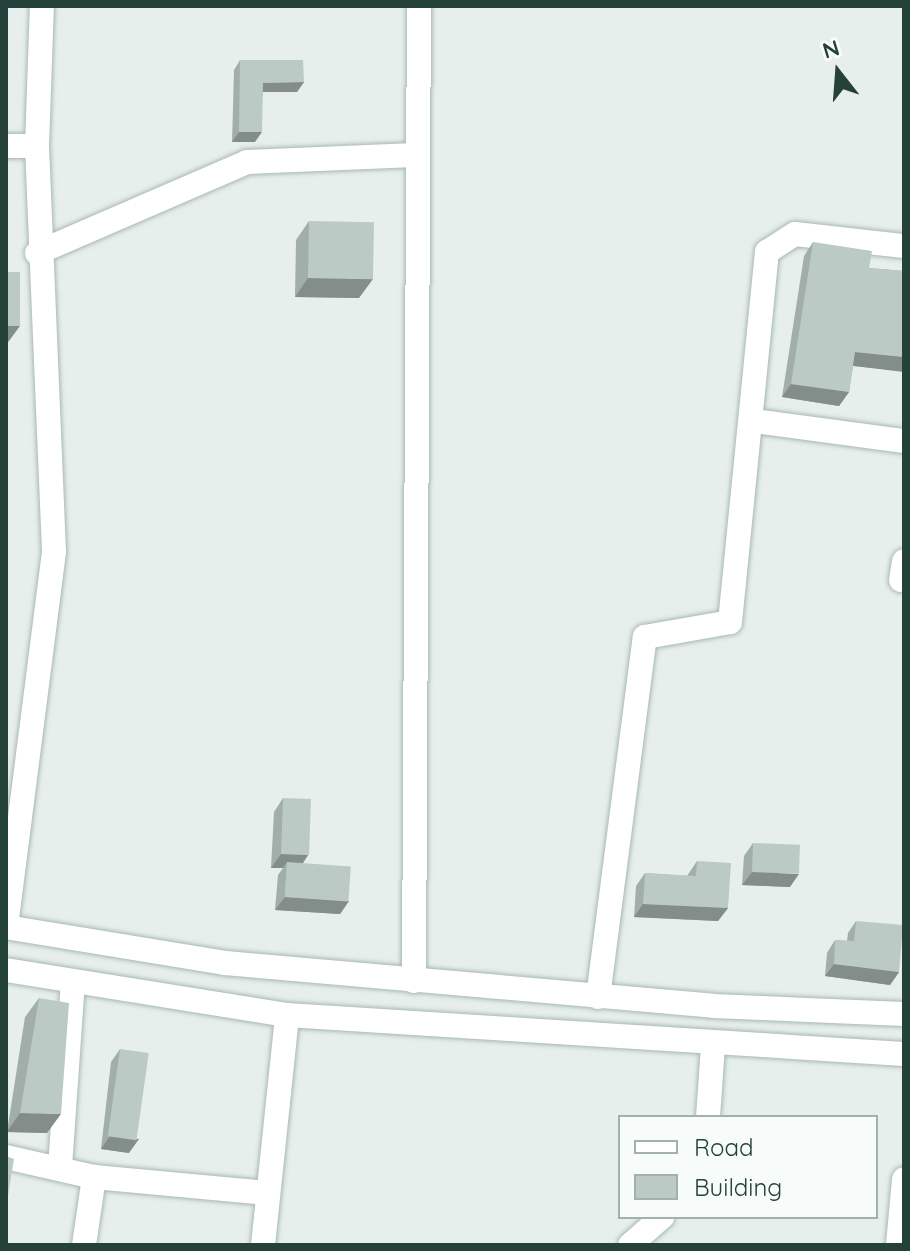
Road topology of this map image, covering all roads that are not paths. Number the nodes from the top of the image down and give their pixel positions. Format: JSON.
{"nodes":[{"id":1,"x":42,"y":6,"type":"edge"},
{"id":2,"x":419,"y":6,"type":"edge"},
{"id":3,"x":6,"y":146,"type":"edge"},
{"id":4,"x":37,"y":146,"type":"junction"},
{"id":5,"x":415,"y":155,"type":"junction"},
{"id":6,"x":904,"y":246,"type":"edge"},
{"id":7,"x":37,"y":253,"type":"junction"},
{"id":8,"x":754,"y":421,"type":"junction"},
{"id":9,"x":904,"y":441,"type":"edge"},
{"id":10,"x":6,"y":927,"type":"edge"},
{"id":11,"x":6,"y":970,"type":"edge"},
{"id":12,"x":73,"y":981,"type":"junction"},
{"id":13,"x":414,"y":981,"type":"junction"},
{"id":14,"x":598,"y":997,"type":"junction"},
{"id":15,"x":904,"y":1014,"type":"edge"},
{"id":16,"x":287,"y":1015,"type":"junction"},
{"id":17,"x":713,"y":1046,"type":"junction"},
{"id":18,"x":904,"y":1054,"type":"edge"},
{"id":19,"x":708,"y":1115,"type":"edge"},
{"id":20,"x":6,"y":1157,"type":"edge"},
{"id":21,"x":60,"y":1167,"type":"junction"},
{"id":22,"x":94,"y":1177,"type":"junction"},
{"id":23,"x":904,"y":1179,"type":"edge"},
{"id":24,"x":267,"y":1193,"type":"junction"},
{"id":25,"x":660,"y":1219,"type":"edge"},
{"id":26,"x":84,"y":1245,"type":"edge"},
{"id":27,"x":263,"y":1245,"type":"edge"},
{"id":28,"x":630,"y":1245,"type":"edge"},
{"id":29,"x":898,"y":1245,"type":"edge"}],
"edges":[{"from":1,"to":4,"type":"street"},
{"from":2,"to":5,"type":"street"},
{"from":3,"to":4,"type":"street"},
{"from":4,"to":7,"type":"street"},
{"from":5,"to":7,"type":"street"},
{"from":5,"to":13,"type":"street"},
{"from":6,"to":8,"type":"street"},
{"from":7,"to":10,"type":"street"},
{"from":8,"to":9,"type":"street"},
{"from":8,"to":14,"type":"street"},
{"from":10,"to":13,"type":"street"},
{"from":11,"to":12,"type":"street"},
{"from":12,"to":16,"type":"street"},
{"from":12,"to":21,"type":"street"},
{"from":13,"to":14,"type":"street"},
{"from":14,"to":15,"type":"street"},
{"from":16,"to":17,"type":"street"},
{"from":16,"to":24,"type":"street"},
{"from":17,"to":18,"type":"street"},
{"from":17,"to":19,"type":"street"},
{"from":20,"to":21,"type":"street"},
{"from":21,"to":22,"type":"street"},
{"from":22,"to":24,"type":"street"},
{"from":22,"to":26,"type":"street"},
{"from":23,"to":29,"type":"street"},
{"from":24,"to":27,"type":"street"},
{"from":25,"to":28,"type":"street"}]}
